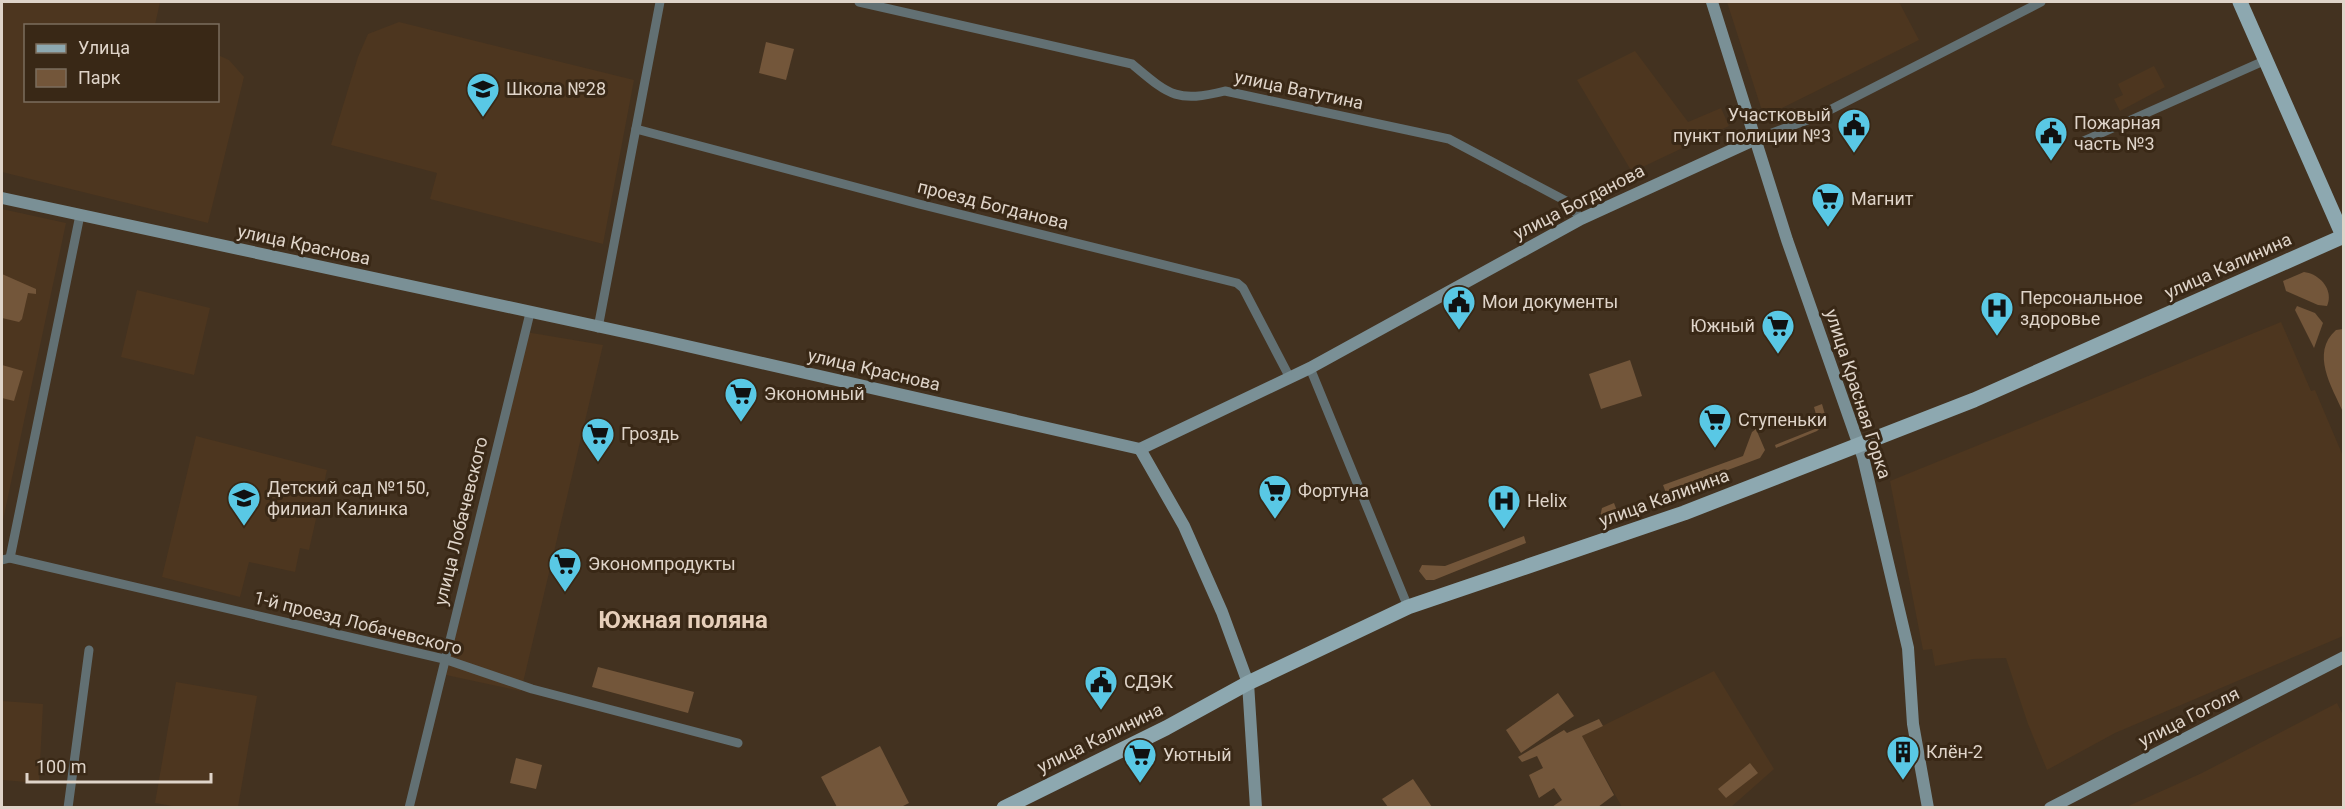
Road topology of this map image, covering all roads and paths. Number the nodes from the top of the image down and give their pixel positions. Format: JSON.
{"nodes":[{"id":1,"x":660,"y":2,"type":"edge"},
{"id":2,"x":859,"y":2,"type":"edge"},
{"id":3,"x":1712,"y":2,"type":"edge"},
{"id":4,"x":2041,"y":2,"type":"edge"},
{"id":5,"x":2240,"y":2,"type":"edge"},
{"id":6,"x":2265,"y":60,"type":"junction"},
{"id":7,"x":636,"y":129,"type":"junction"},
{"id":8,"x":1756,"y":138,"type":"junction"},
{"id":9,"x":2079,"y":143,"type":"dead end"},
{"id":10,"x":2,"y":198,"type":"edge"},
{"id":11,"x":80,"y":214,"type":"junction"},
{"id":12,"x":1581,"y":219,"type":"junction"},
{"id":13,"x":2343,"y":237,"type":"edge"},
{"id":14,"x":530,"y":313,"type":"junction"},
{"id":15,"x":598,"y":328,"type":"junction"},
{"id":16,"x":1310,"y":368,"type":"junction"},
{"id":17,"x":1290,"y":378,"type":"junction"},
{"id":18,"x":1859,"y":445,"type":"junction"},
{"id":19,"x":1140,"y":449,"type":"junction"},
{"id":20,"x":6,"y":559,"type":"edge"},
{"id":21,"x":1408,"y":608,"type":"junction"},
{"id":22,"x":88,"y":650,"type":"dead end"},
{"id":23,"x":2343,"y":657,"type":"edge"},
{"id":24,"x":444,"y":659,"type":"junction"},
{"id":25,"x":1248,"y":683,"type":"junction"},
{"id":26,"x":738,"y":743,"type":"dead end"},
{"id":27,"x":68,"y":807,"type":"edge"},
{"id":28,"x":409,"y":807,"type":"edge"},
{"id":29,"x":1004,"y":807,"type":"edge"},
{"id":30,"x":1256,"y":807,"type":"edge"},
{"id":31,"x":1928,"y":807,"type":"edge"},
{"id":32,"x":2049,"y":807,"type":"edge"}],
"edges":[{"from":1,"to":7,"type":"street"},
{"from":2,"to":12,"type":"street","name":"улица Ватутина"},
{"from":3,"to":8,"type":"street","name":"улица Красная Горка"},
{"from":4,"to":8,"type":"street","name":"улица Богданова"},
{"from":5,"to":6,"type":"main road"},
{"from":6,"to":9,"type":"street"},
{"from":6,"to":13,"type":"main road"},
{"from":7,"to":15,"type":"street"},
{"from":7,"to":17,"type":"street","name":"проезд Богданова"},
{"from":8,"to":12,"type":"street","name":"улица Богданова"},
{"from":8,"to":18,"type":"street","name":"улица Красная Горка"},
{"from":10,"to":11,"type":"street","name":"улица Краснова"},
{"from":11,"to":14,"type":"street","name":"улица Краснова"},
{"from":11,"to":20,"type":"street"},
{"from":12,"to":16,"type":"street","name":"улица Богданова"},
{"from":13,"to":18,"type":"main road","name":"улица Калинина"},
{"from":14,"to":15,"type":"street","name":"улица Краснова"},
{"from":14,"to":24,"type":"street","name":"улица Лобачевского"},
{"from":15,"to":19,"type":"street","name":"улица Краснова"},
{"from":16,"to":17,"type":"street","name":"улица Богданова"},
{"from":16,"to":21,"type":"street"},
{"from":17,"to":19,"type":"street","name":"улица Богданова"},
{"from":18,"to":21,"type":"main road","name":"улица Калинина"},
{"from":18,"to":31,"type":"street","name":"улица Красная Горка"},
{"from":19,"to":25,"type":"street"},
{"from":20,"to":24,"type":"street","name":"1-й проезд Лобачевского"},
{"from":21,"to":25,"type":"main road","name":"улица Калинина"},
{"from":22,"to":27,"type":"street"},
{"from":23,"to":32,"type":"street","name":"улица Гоголя"},
{"from":24,"to":26,"type":"street","name":"1-й проезд Лобачевского"},
{"from":24,"to":28,"type":"street","name":"улица Лобачевского"},
{"from":25,"to":29,"type":"main road","name":"улица Калинина"},
{"from":25,"to":30,"type":"street"}]}
